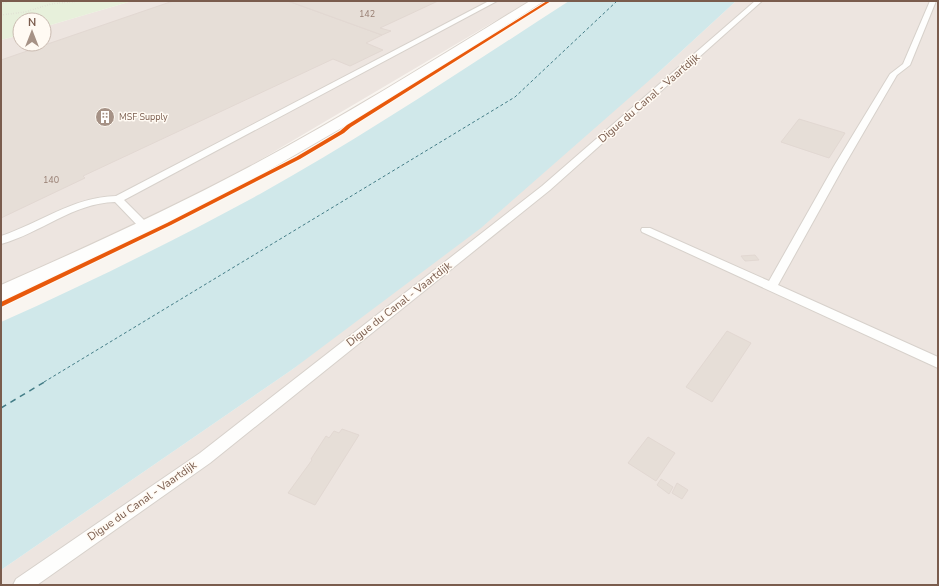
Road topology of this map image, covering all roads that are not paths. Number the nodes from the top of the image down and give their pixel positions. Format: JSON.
{"nodes":[{"id":1,"x":494,"y":1,"type":"edge"},
{"id":2,"x":538,"y":1,"type":"edge"},
{"id":3,"x":759,"y":1,"type":"edge"},
{"id":4,"x":933,"y":1,"type":"edge"},
{"id":5,"x":118,"y":199,"type":"junction"},
{"id":6,"x":145,"y":227,"type":"junction"},
{"id":7,"x":646,"y":230,"type":"dead end"},
{"id":8,"x":1,"y":240,"type":"edge"},
{"id":9,"x":771,"y":287,"type":"junction"},
{"id":10,"x":1,"y":294,"type":"edge"},
{"id":11,"x":938,"y":363,"type":"edge"},
{"id":12,"x":22,"y":585,"type":"edge"}],
"edges":[{"from":1,"to":5,"type":"lane"},
{"from":2,"to":6,"type":"main road"},
{"from":3,"to":12,"type":"lane","name":"Digue du Canal - Vaartdijk"},
{"from":4,"to":9,"type":"lane"},
{"from":5,"to":6,"type":"lane"},
{"from":5,"to":8,"type":"lane"},
{"from":6,"to":10,"type":"main road"},
{"from":7,"to":9,"type":"lane"},
{"from":9,"to":11,"type":"lane"}]}
